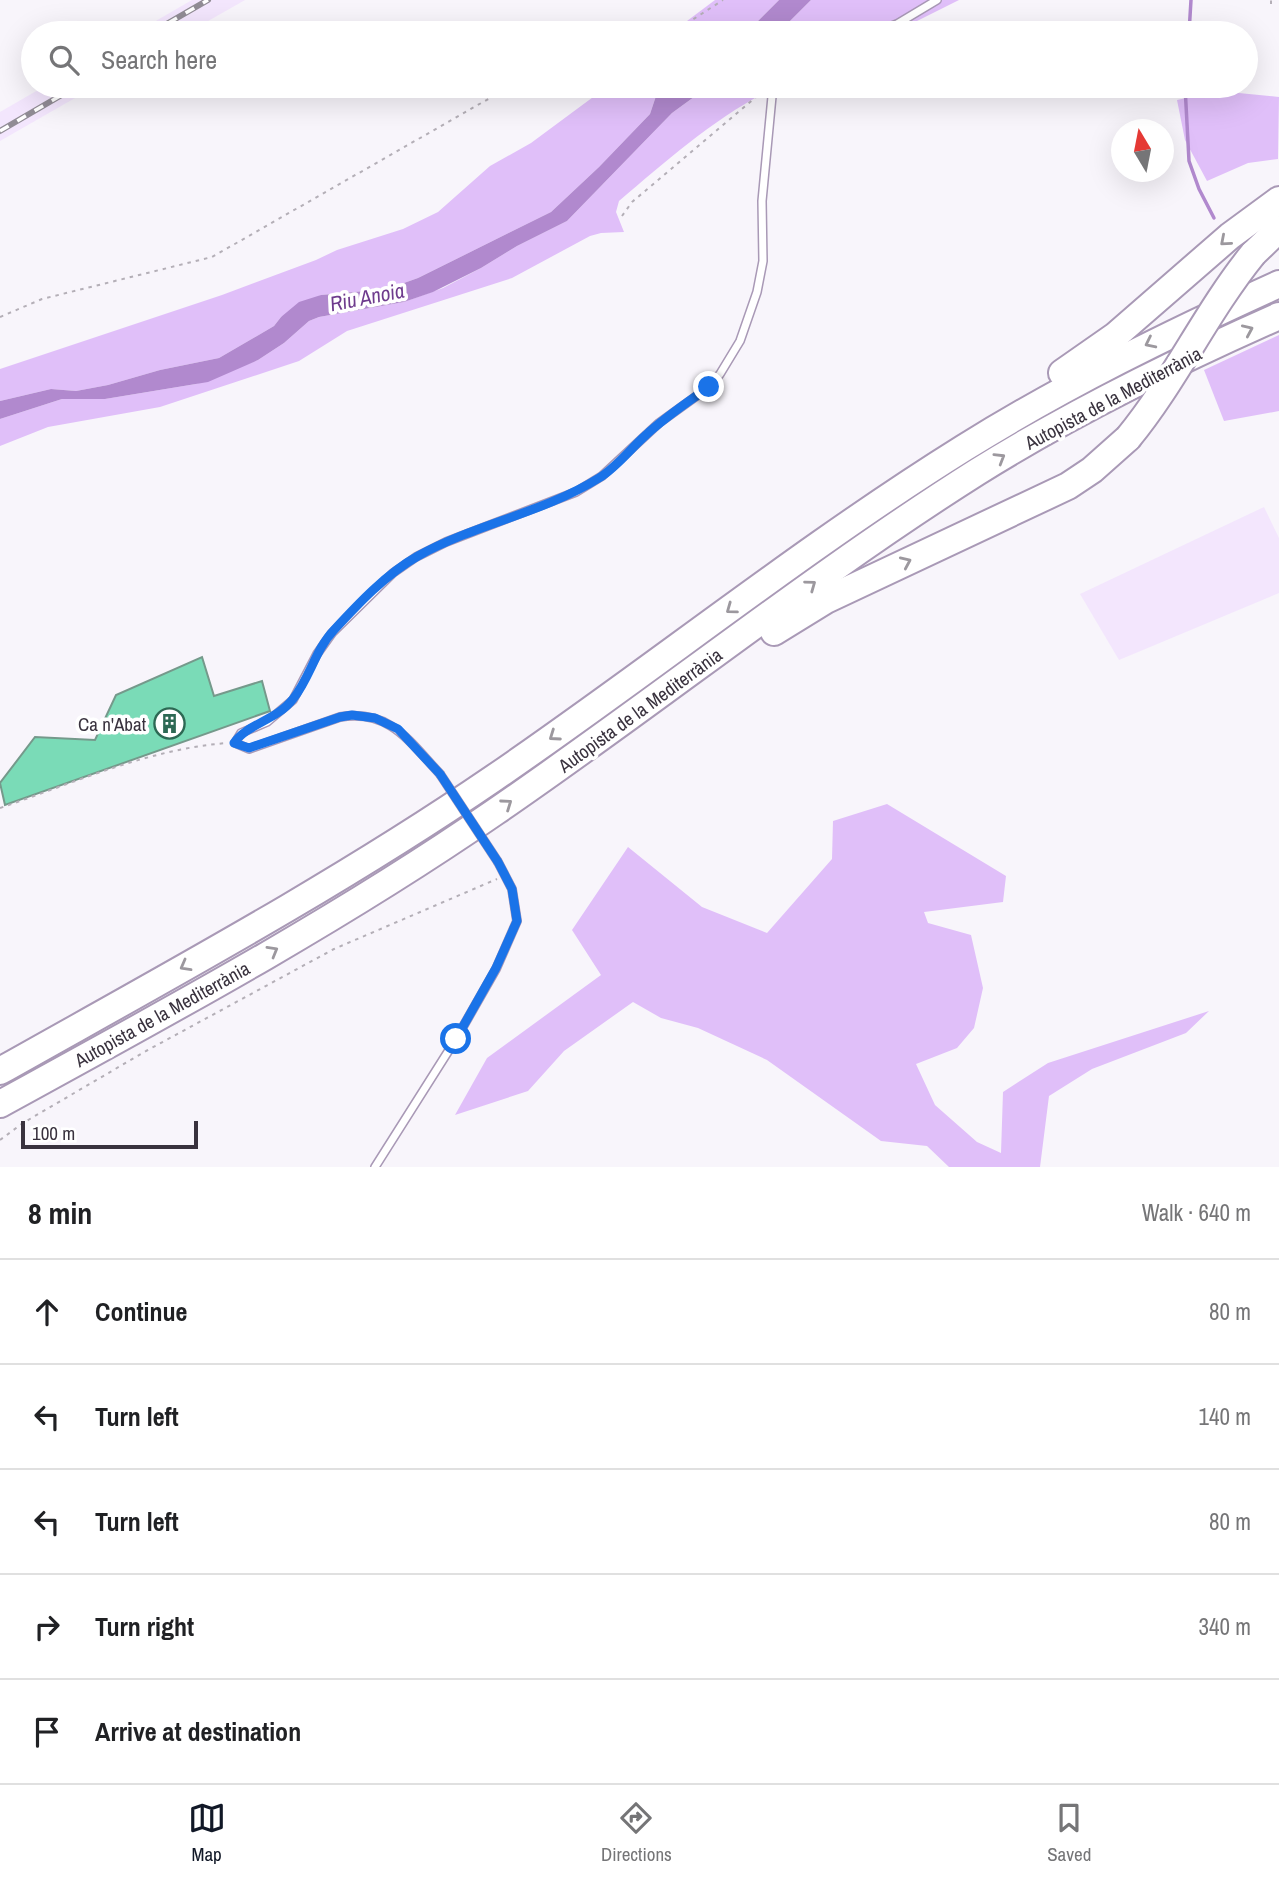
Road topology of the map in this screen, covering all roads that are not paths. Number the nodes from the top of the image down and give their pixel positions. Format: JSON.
{"nodes":[{"id":1,"x":937,"y":0,"type":"edge"},
{"id":2,"x":902,"y":21,"type":"edge"},
{"id":3,"x":773,"y":98,"type":"edge"},
{"id":4,"x":1279,"y":200,"type":"edge"},
{"id":5,"x":1279,"y":229,"type":"edge"},
{"id":6,"x":1279,"y":284,"type":"edge"},
{"id":7,"x":1279,"y":316,"type":"edge"},
{"id":8,"x":866,"y":512,"type":"junction"},
{"id":9,"x":614,"y":729,"type":"junction"},
{"id":10,"x":0,"y":1071,"type":"edge"},
{"id":11,"x":0,"y":1104,"type":"edge"},
{"id":12,"x":375,"y":1167,"type":"edge"}],
"edges":[{"from":1,"to":2,"type":"lane"},
{"from":3,"to":12,"type":"lane","bridge":true},
{"from":4,"to":8,"type":"highway","one_way":true},
{"from":9,"to":5,"type":"highway","one_way":true,"bridge":true},
{"from":6,"to":8,"type":"highway","name":"Autopista de la Mediterrània","one_way":true},
{"from":9,"to":7,"type":"highway","name":"Autopista de la Mediterrània","one_way":true},
{"from":8,"to":10,"type":"highway","name":"Autopista de la Mediterrània","one_way":true},
{"from":11,"to":9,"type":"highway","name":"Autopista de la Mediterrània","one_way":true}]}
